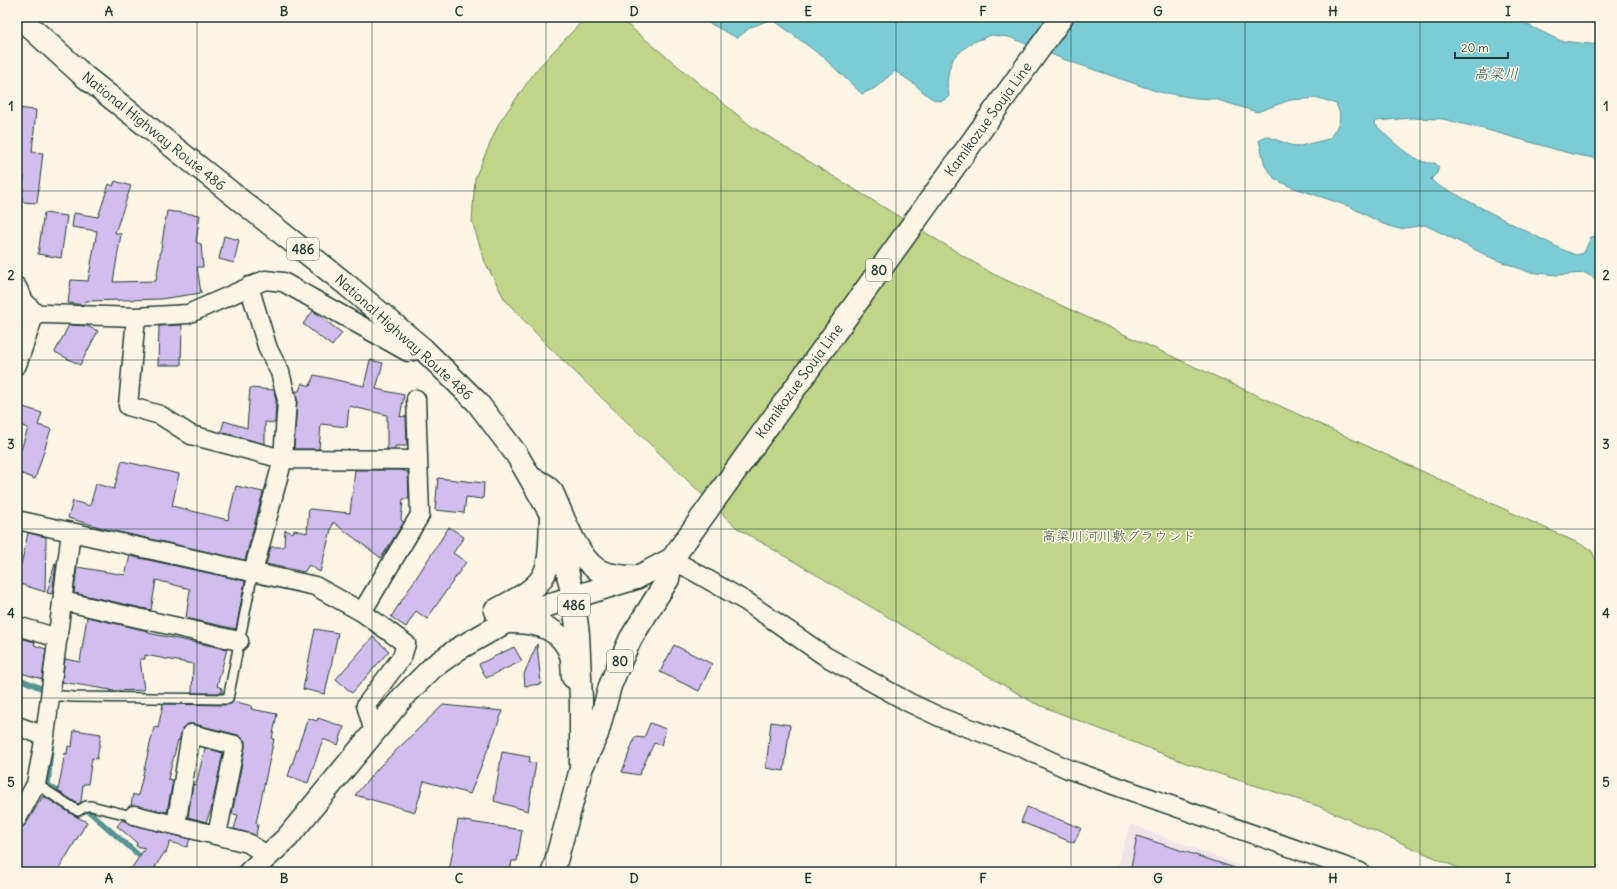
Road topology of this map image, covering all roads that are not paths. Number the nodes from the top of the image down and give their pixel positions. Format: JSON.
{"nodes":[{"id":1,"x":19,"y":17,"type":"edge"},
{"id":2,"x":1062,"y":17,"type":"edge"},
{"id":3,"x":249,"y":286,"type":"junction"},
{"id":4,"x":17,"y":287,"type":"edge"},
{"id":5,"x":17,"y":313,"type":"edge"},
{"id":6,"x":35,"y":313,"type":"junction"},
{"id":7,"x":136,"y":317,"type":"junction"},
{"id":8,"x":423,"y":349,"type":"junction"},
{"id":9,"x":17,"y":366,"type":"edge"},
{"id":10,"x":416,"y":399,"type":"dead end"},
{"id":11,"x":284,"y":459,"type":"junction"},
{"id":12,"x":418,"y":460,"type":"junction"},
{"id":13,"x":531,"y":478,"type":"junction"},
{"id":14,"x":551,"y":514,"type":"junction"},
{"id":15,"x":17,"y":520,"type":"edge"},
{"id":16,"x":71,"y":532,"type":"junction"},
{"id":17,"x":672,"y":559,"type":"junction"},
{"id":18,"x":253,"y":572,"type":"junction"},
{"id":19,"x":636,"y":578,"type":"junction"},
{"id":20,"x":573,"y":597,"type":"junction"},
{"id":21,"x":63,"y":601,"type":"junction"},
{"id":22,"x":362,"y":612,"type":"junction"},
{"id":23,"x":504,"y":622,"type":"junction"},
{"id":24,"x":17,"y":626,"type":"edge"},
{"id":25,"x":58,"y":638,"type":"junction"},
{"id":26,"x":239,"y":641,"type":"junction"},
{"id":27,"x":458,"y":649,"type":"junction"},
{"id":28,"x":52,"y":694,"type":"junction"},
{"id":29,"x":581,"y":699,"type":"junction"},
{"id":30,"x":17,"y":726,"type":"edge"},
{"id":31,"x":374,"y":732,"type":"junction"},
{"id":32,"x":45,"y":736,"type":"junction"},
{"id":33,"x":581,"y":770,"type":"junction"},
{"id":34,"x":36,"y":784,"type":"junction"},
{"id":35,"x":134,"y":814,"type":"joint"},
{"id":36,"x":17,"y":819,"type":"edge"},
{"id":37,"x":176,"y":825,"type":"junction"},
{"id":38,"x":217,"y":835,"type":"junction"},
{"id":39,"x":268,"y":856,"type":"junction"},
{"id":40,"x":250,"y":872,"type":"edge"},
{"id":41,"x":553,"y":872,"type":"edge"},
{"id":42,"x":1360,"y":872,"type":"edge"}],
"edges":[{"from":1,"to":8,"type":"main road","name":"National Highway Route 486","number":"486"},
{"from":2,"to":17,"type":"main road","name":"Kamikozue Souja Line","number":"80"},
{"from":3,"to":7,"type":"street"},
{"from":3,"to":8,"type":"street"},
{"from":3,"to":11,"type":"street"},
{"from":4,"to":6,"type":"street"},
{"from":5,"to":6,"type":"street"},
{"from":6,"to":7,"type":"street"},
{"from":6,"to":9,"type":"street"},
{"from":7,"to":11,"type":"street"},
{"from":8,"to":13,"type":"main road","name":"National Highway Route 486","number":"486"},
{"from":10,"to":12,"type":"street"},
{"from":11,"to":12,"type":"street"},
{"from":11,"to":18,"type":"street"},
{"from":12,"to":22,"type":"street"},
{"from":13,"to":14,"type":"main road","name":"National Highway Route 486","number":"486"},
{"from":13,"to":19,"type":"main road"},
{"from":14,"to":20,"type":"main road","name":"National Highway Route 486","number":"486"},
{"from":14,"to":27,"type":"main road"},
{"from":15,"to":16,"type":"street"},
{"from":16,"to":18,"type":"street"},
{"from":16,"to":21,"type":"street"},
{"from":17,"to":19,"type":"main road"},
{"from":17,"to":33,"type":"main road","name":"Kamikozue Souja Line","number":"80"},
{"from":17,"to":42,"type":"street"},
{"from":18,"to":22,"type":"street"},
{"from":18,"to":26,"type":"lane"},
{"from":19,"to":20,"type":"main road"},
{"from":20,"to":23,"type":"main road"},
{"from":20,"to":29,"type":"main road","name":"National Highway Route 486","number":"486"},
{"from":21,"to":25,"type":"street"},
{"from":21,"to":26,"type":"street"},
{"from":22,"to":31,"type":"street"},
{"from":23,"to":27,"type":"main road"},
{"from":23,"to":29,"type":"main road"},
{"from":24,"to":25,"type":"street"},
{"from":25,"to":28,"type":"street"},
{"from":26,"to":28,"type":"lane"},
{"from":27,"to":31,"type":"main road"},
{"from":28,"to":32,"type":"street"},
{"from":29,"to":33,"type":"main road","name":"National Highway Route 486","number":"486"},
{"from":30,"to":32,"type":"street"},
{"from":31,"to":39,"type":"main road"},
{"from":32,"to":34,"type":"street"},
{"from":33,"to":41,"type":"main road","name":"National Highway Route 486","number":"486"},
{"from":34,"to":35,"type":"lane"},
{"from":34,"to":36,"type":"street"},
{"from":35,"to":37,"type":"street"},
{"from":37,"to":38,"type":"street"},
{"from":37,"to":38,"type":"street"},
{"from":38,"to":39,"type":"street"},
{"from":39,"to":40,"type":"main road"}]}
